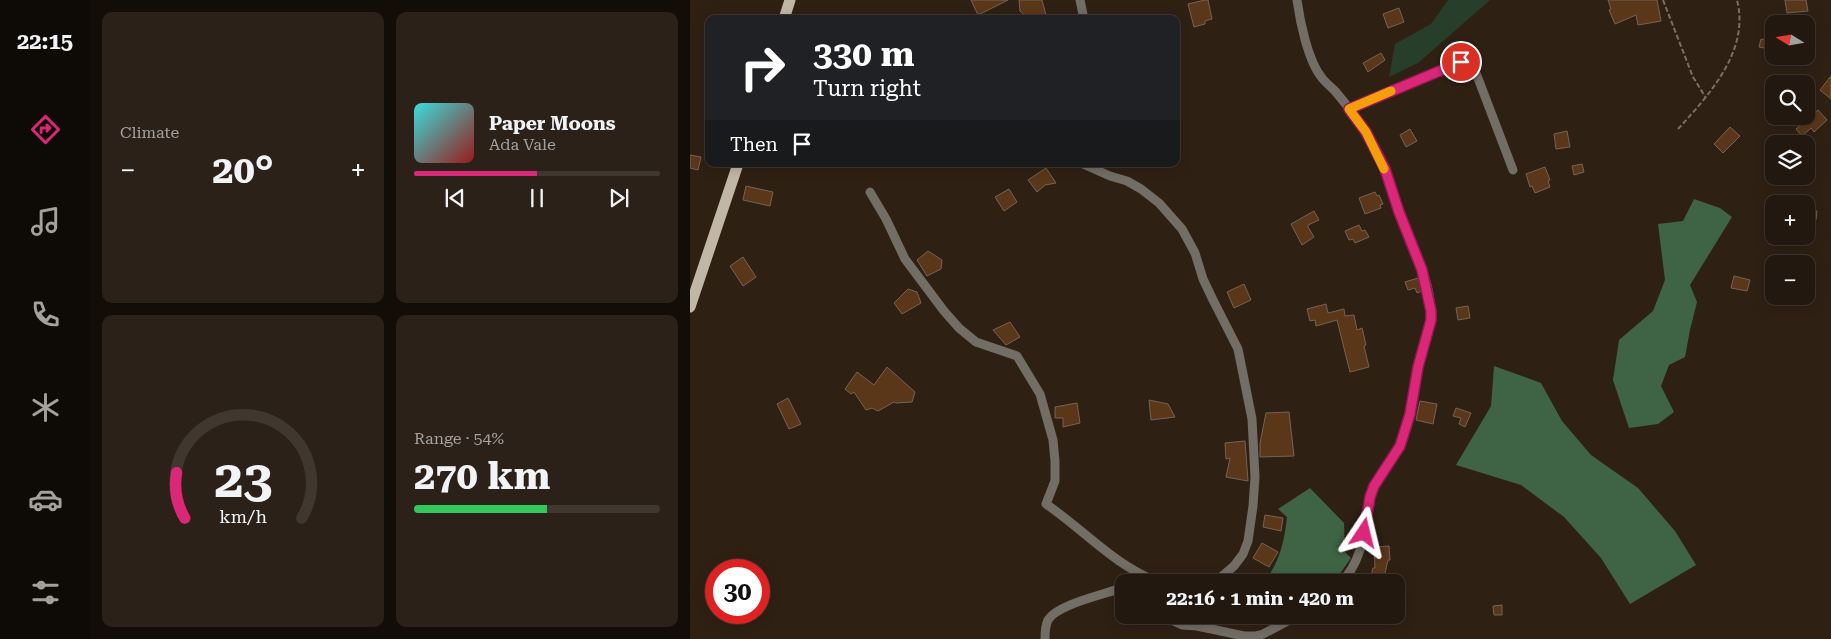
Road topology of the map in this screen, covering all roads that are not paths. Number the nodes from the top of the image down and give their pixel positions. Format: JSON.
{"nodes":[{"id":1,"x":790,"y":0,"type":"edge"},
{"id":2,"x":1080,"y":0,"type":"edge"},
{"id":3,"x":1297,"y":0,"type":"edge"},
{"id":4,"x":785,"y":15,"type":"edge"},
{"id":5,"x":1083,"y":15,"type":"edge"},
{"id":6,"x":1349,"y":109,"type":"junction"},
{"id":7,"x":737,"y":167,"type":"edge"},
{"id":8,"x":1090,"y":167,"type":"edge"},
{"id":9,"x":1512,"y":170,"type":"dead end"},
{"id":10,"x":870,"y":192,"type":"dead end"},
{"id":11,"x":690,"y":307,"type":"edge"},
{"id":12,"x":1139,"y":574,"type":"edge"},
{"id":13,"x":1225,"y":574,"type":"edge"},
{"id":14,"x":1348,"y":574,"type":"edge"},
{"id":15,"x":1115,"y":591,"type":"edge"},
{"id":16,"x":1180,"y":624,"type":"edge"},
{"id":17,"x":1280,"y":624,"type":"edge"},
{"id":18,"x":1044,"y":639,"type":"edge"}],
"edges":[{"from":1,"to":4,"type":"main road"},
{"from":2,"to":5,"type":"street"},
{"from":3,"to":6,"type":"street"},
{"from":6,"to":9,"type":"street"},
{"from":6,"to":14,"type":"street"},
{"from":7,"to":11,"type":"main road"},
{"from":8,"to":13,"type":"street"},
{"from":10,"to":12,"type":"street"},
{"from":15,"to":18,"type":"street"},
{"from":16,"to":17,"type":"street"}]}
